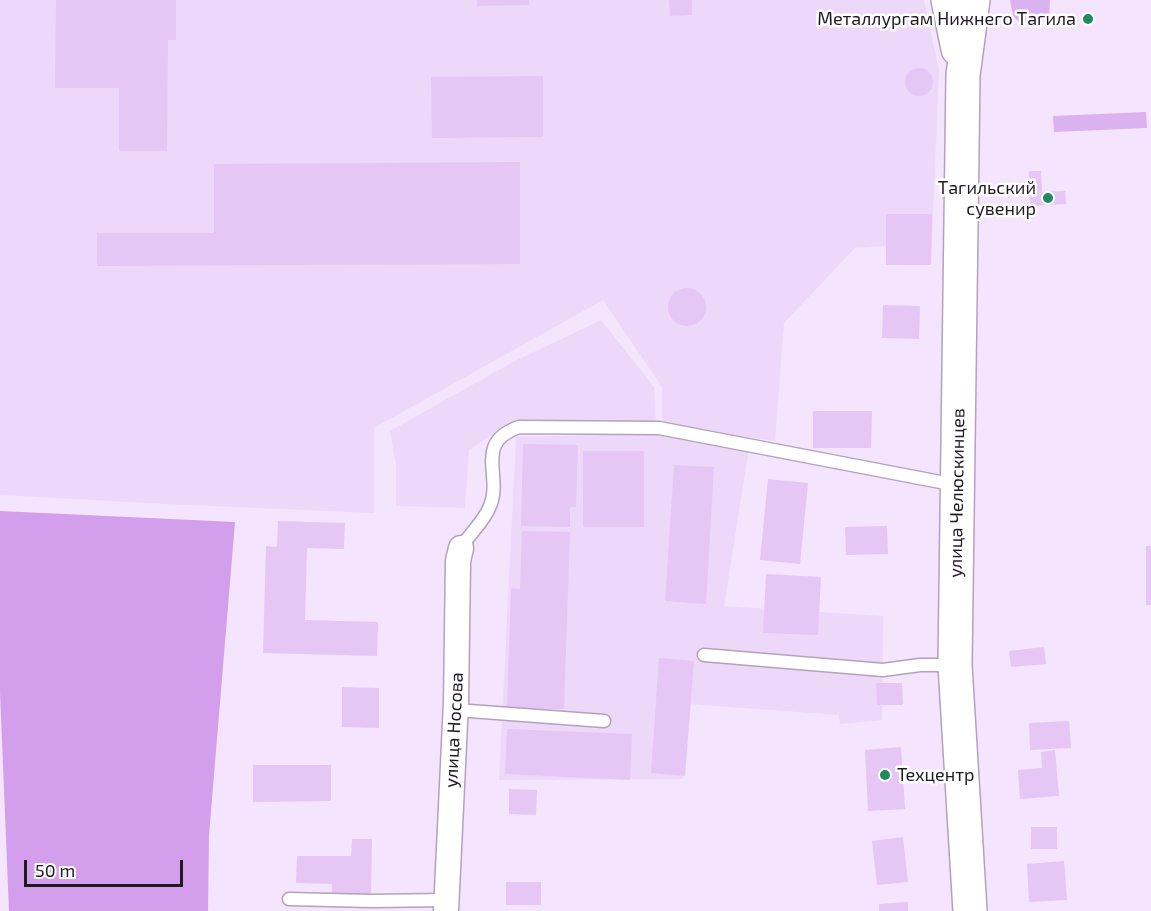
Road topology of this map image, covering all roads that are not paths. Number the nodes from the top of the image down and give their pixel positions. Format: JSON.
{"nodes":[{"id":1,"x":948,"y":0,"type":"edge"},
{"id":2,"x":973,"y":0,"type":"edge"},
{"id":3,"x":963,"y":75,"type":"junction"},
{"id":4,"x":958,"y":486,"type":"junction"},
{"id":5,"x":461,"y":548,"type":"joint"},
{"id":6,"x":704,"y":655,"type":"dead end"},
{"id":7,"x":954,"y":665,"type":"junction"},
{"id":8,"x":456,"y":710,"type":"junction"},
{"id":9,"x":603,"y":721,"type":"dead end"},
{"id":10,"x":289,"y":899,"type":"dead end"},
{"id":11,"x":446,"y":905,"type":"edge"},
{"id":12,"x":970,"y":911,"type":"edge"}],
"edges":[{"from":1,"to":3,"type":"main road","name":"улица Челюскинцев"},
{"from":2,"to":3,"type":"main road","name":"улица Челюскинцев"},
{"from":3,"to":4,"type":"main road","name":"улица Челюскинцев"},
{"from":4,"to":5,"type":"lane"},
{"from":4,"to":7,"type":"main road","name":"улица Челюскинцев"},
{"from":5,"to":8,"type":"street","name":"улица Носова"},
{"from":6,"to":7,"type":"lane"},
{"from":7,"to":12,"type":"main road","name":"улица Челюскинцев"},
{"from":8,"to":9,"type":"lane"},
{"from":8,"to":11,"type":"street","name":"улица Носова"},
{"from":10,"to":11,"type":"lane"}]}
